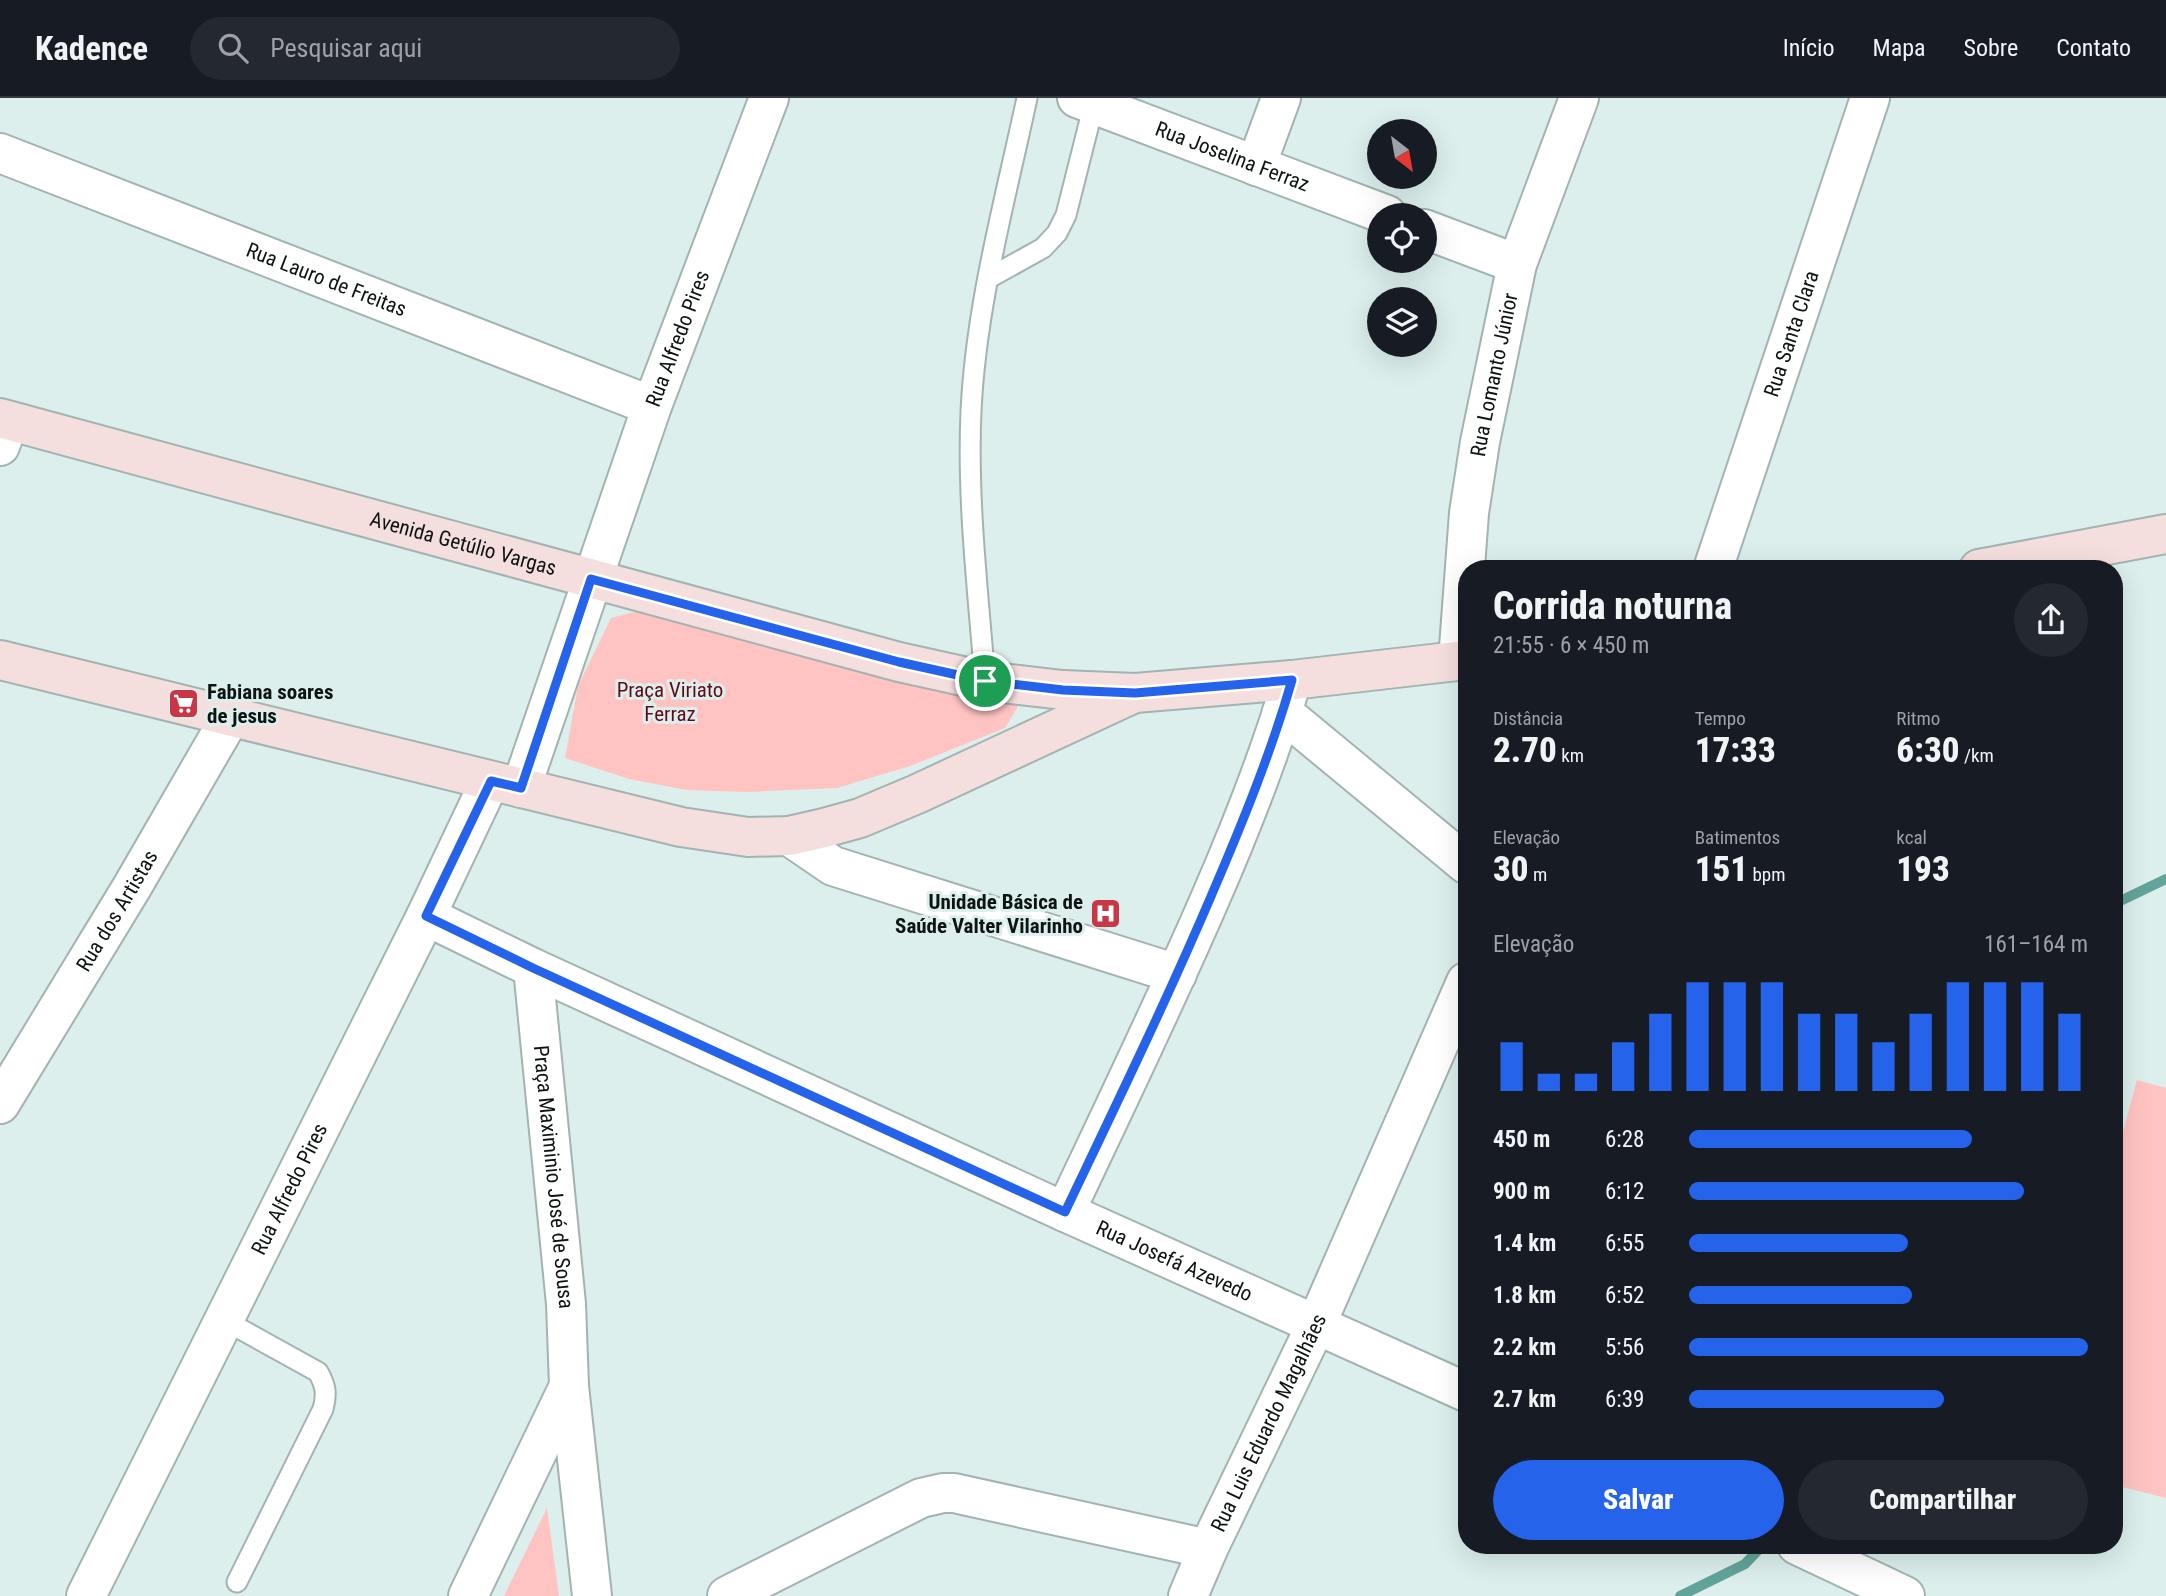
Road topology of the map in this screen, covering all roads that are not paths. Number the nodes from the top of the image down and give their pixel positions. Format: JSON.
{"nodes":[{"id":1,"x":769,"y":98,"type":"edge"},
{"id":2,"x":1027,"y":98,"type":"edge"},
{"id":3,"x":1281,"y":98,"type":"edge"},
{"id":4,"x":1579,"y":98,"type":"edge"},
{"id":5,"x":1870,"y":98,"type":"edge"},
{"id":6,"x":1085,"y":101,"type":"edge"},
{"id":7,"x":0,"y":153,"type":"edge"},
{"id":8,"x":1256,"y":166,"type":"junction"},
{"id":9,"x":1367,"y":208,"type":"edge"},
{"id":10,"x":1437,"y":234,"type":"edge"},
{"id":11,"x":1517,"y":264,"type":"junction"},
{"id":12,"x":989,"y":278,"type":"junction"},
{"id":13,"x":652,"y":406,"type":"junction"},
{"id":14,"x":3,"y":428,"type":"edge"},
{"id":15,"x":2166,"y":534,"type":"edge"},
{"id":16,"x":1468,"y":560,"type":"edge"},
{"id":17,"x":1716,"y":560,"type":"edge"},
{"id":18,"x":2027,"y":560,"type":"edge"},
{"id":19,"x":591,"y":579,"type":"junction"},
{"id":20,"x":0,"y":660,"type":"edge"},
{"id":21,"x":1458,"y":662,"type":"edge"},
{"id":22,"x":985,"y":681,"type":"junction"},
{"id":23,"x":1135,"y":693,"type":"junction"},
{"id":24,"x":1287,"y":696,"type":"junction"},
{"id":25,"x":231,"y":716,"type":"junction"},
{"id":26,"x":506,"y":784,"type":"junction"},
{"id":27,"x":789,"y":836,"type":"junction"},
{"id":28,"x":1458,"y":856,"type":"edge"},
{"id":29,"x":426,"y":916,"type":"junction"},
{"id":30,"x":533,"y":968,"type":"junction"},
{"id":31,"x":1177,"y":974,"type":"junction"},
{"id":32,"x":1458,"y":1000,"type":"edge"},
{"id":33,"x":0,"y":1104,"type":"edge"},
{"id":34,"x":1065,"y":1212,"type":"junction"},
{"id":35,"x":224,"y":1320,"type":"junction"},
{"id":36,"x":1316,"y":1325,"type":"junction"},
{"id":37,"x":569,"y":1386,"type":"junction"},
{"id":38,"x":1458,"y":1388,"type":"edge"},
{"id":39,"x":1208,"y":1549,"type":"junction"},
{"id":40,"x":1816,"y":1554,"type":"edge"},
{"id":41,"x":237,"y":1582,"type":"dead end"},
{"id":42,"x":86,"y":1596,"type":"edge"},
{"id":43,"x":468,"y":1596,"type":"edge"},
{"id":44,"x":592,"y":1596,"type":"edge"},
{"id":45,"x":727,"y":1596,"type":"edge"},
{"id":46,"x":1188,"y":1596,"type":"edge"},
{"id":47,"x":1905,"y":1596,"type":"edge"}],
"edges":[{"from":1,"to":13,"type":"street","name":"Rua Alfredo Pires"},
{"from":2,"to":12,"type":"lane"},
{"from":3,"to":8,"type":"street"},
{"from":4,"to":11,"type":"street","name":"Rua Lomanto Júnior"},
{"from":5,"to":17,"type":"street","name":"Rua Santa Clara"},
{"from":6,"to":8,"type":"street","name":"Rua Joselina Ferraz"},
{"from":6,"to":12,"type":"lane"},
{"from":7,"to":13,"type":"street","name":"Rua Lauro de Freitas"},
{"from":8,"to":9,"type":"street","name":"Rua Joselina Ferraz"},
{"from":10,"to":11,"type":"street"},
{"from":11,"to":16,"type":"street","name":"Rua Lomanto Júnior"},
{"from":12,"to":22,"type":"lane"},
{"from":13,"to":19,"type":"street","name":"Rua Alfredo Pires"},
{"from":14,"to":19,"type":"street","name":"Avenida Getúlio Vargas"},
{"from":15,"to":18,"type":"street"},
{"from":19,"to":22,"type":"street","name":"Avenida Getúlio Vargas"},
{"from":19,"to":26,"type":"street"},
{"from":20,"to":25,"type":"street"},
{"from":21,"to":24,"type":"street","name":"Avenida Getúlio Vargas"},
{"from":22,"to":23,"type":"street","name":"Avenida Getúlio Vargas"},
{"from":23,"to":24,"type":"street","name":"Avenida Getúlio Vargas"},
{"from":23,"to":27,"type":"street"},
{"from":24,"to":28,"type":"street"},
{"from":24,"to":31,"type":"street"},
{"from":25,"to":26,"type":"street"},
{"from":25,"to":33,"type":"street","name":"Rua dos Artistas"},
{"from":26,"to":27,"type":"street"},
{"from":26,"to":29,"type":"street","name":"Rua Alfredo Pires"},
{"from":27,"to":31,"type":"street"},
{"from":29,"to":30,"type":"street","name":"Rua Josefá Azevedo"},
{"from":29,"to":35,"type":"street","name":"Rua Alfredo Pires"},
{"from":30,"to":34,"type":"street","name":"Rua Josefá Azevedo"},
{"from":30,"to":37,"type":"street","name":"Praça Maximinio José de Sousa"},
{"from":31,"to":34,"type":"street"},
{"from":32,"to":36,"type":"street","name":"Rua Luis Eduardo Magalhães"},
{"from":34,"to":36,"type":"street","name":"Rua Josefá Azevedo"},
{"from":35,"to":41,"type":"lane"},
{"from":35,"to":42,"type":"street","name":"Rua Alfredo Pires"},
{"from":36,"to":38,"type":"street","name":"Rua Josefá Azevedo"},
{"from":36,"to":39,"type":"street","name":"Rua Luis Eduardo Magalhães"},
{"from":37,"to":43,"type":"street","name":"Praça Maximinio José de Sousa"},
{"from":37,"to":44,"type":"street","name":"Praça Maximinio José de Sousa"},
{"from":39,"to":45,"type":"street","name":"Rua Luis Eduardo Magalhães"},
{"from":39,"to":46,"type":"street"},
{"from":40,"to":47,"type":"street"}]}
